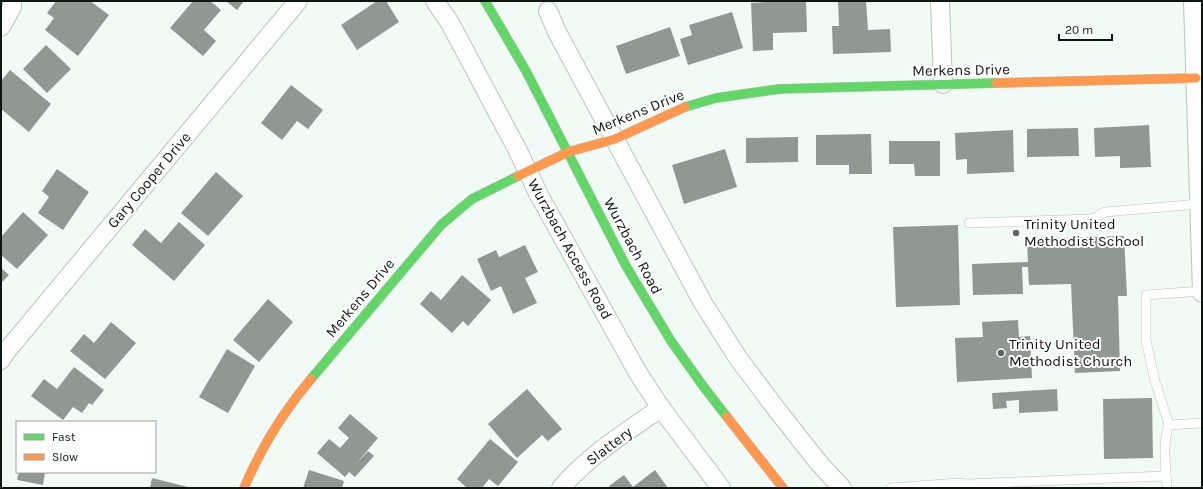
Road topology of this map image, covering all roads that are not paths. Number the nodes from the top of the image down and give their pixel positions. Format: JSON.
{"nodes":[{"id":1,"x":12,"y":1,"type":"edge"},
{"id":2,"x":298,"y":1,"type":"edge"},
{"id":3,"x":435,"y":1,"type":"edge"},
{"id":4,"x":485,"y":1,"type":"edge"},
{"id":5,"x":940,"y":1,"type":"edge"},
{"id":6,"x":1193,"y":1,"type":"edge"},
{"id":7,"x":551,"y":6,"type":"edge"},
{"id":8,"x":1,"y":27,"type":"edge"},
{"id":9,"x":1196,"y":78,"type":"junction"},
{"id":10,"x":943,"y":84,"type":"junction"},
{"id":11,"x":615,"y":139,"type":"junction"},
{"id":12,"x":568,"y":152,"type":"junction"},
{"id":13,"x":527,"y":172,"type":"junction"},
{"id":14,"x":1200,"y":204,"type":"junction"},
{"id":15,"x":969,"y":223,"type":"dead end"},
{"id":16,"x":1202,"y":292,"type":"edge"},
{"id":17,"x":1,"y":360,"type":"edge"},
{"id":18,"x":661,"y":408,"type":"junction"},
{"id":19,"x":1202,"y":423,"type":"edge"},
{"id":20,"x":1169,"y":425,"type":"junction"},
{"id":21,"x":1166,"y":476,"type":"junction"},
{"id":22,"x":968,"y":486,"type":"edge"},
{"id":23,"x":244,"y":488,"type":"edge"},
{"id":24,"x":561,"y":488,"type":"edge"},
{"id":25,"x":720,"y":488,"type":"edge"},
{"id":26,"x":783,"y":488,"type":"edge"},
{"id":27,"x":842,"y":488,"type":"edge"},
{"id":28,"x":890,"y":488,"type":"edge"},
{"id":29,"x":1166,"y":488,"type":"edge"}],
"edges":[{"from":1,"to":8,"type":"street"},
{"from":2,"to":17,"type":"street","name":"Gary Cooper Drive"},
{"from":3,"to":13,"type":"street","name":"Wurzbach Access Road"},
{"from":4,"to":12,"type":"street","name":"Wurzbach Road"},
{"from":5,"to":10,"type":"street"},
{"from":6,"to":9,"type":"street"},
{"from":7,"to":11,"type":"street"},
{"from":9,"to":10,"type":"street","name":"Merkens Drive"},
{"from":9,"to":14,"type":"street"},
{"from":10,"to":11,"type":"street","name":"Merkens Drive"},
{"from":11,"to":12,"type":"street","name":"Merkens Drive"},
{"from":11,"to":27,"type":"street"},
{"from":12,"to":13,"type":"street","name":"Merkens Drive"},
{"from":12,"to":26,"type":"street","name":"Wurzbach Road"},
{"from":13,"to":18,"type":"street","name":"Wurzbach Access Road"},
{"from":13,"to":23,"type":"street","name":"Merkens Drive"},
{"from":14,"to":15,"type":"lane"},
{"from":14,"to":16,"type":"street"},
{"from":16,"to":20,"type":"lane"},
{"from":18,"to":24,"type":"street","name":"Slattery"},
{"from":18,"to":25,"type":"street","name":"Wurzbach Access Road"},
{"from":19,"to":20,"type":"lane"},
{"from":20,"to":21,"type":"lane"},
{"from":21,"to":22,"type":"lane"},
{"from":21,"to":29,"type":"lane"},
{"from":22,"to":28,"type":"lane"}]}
